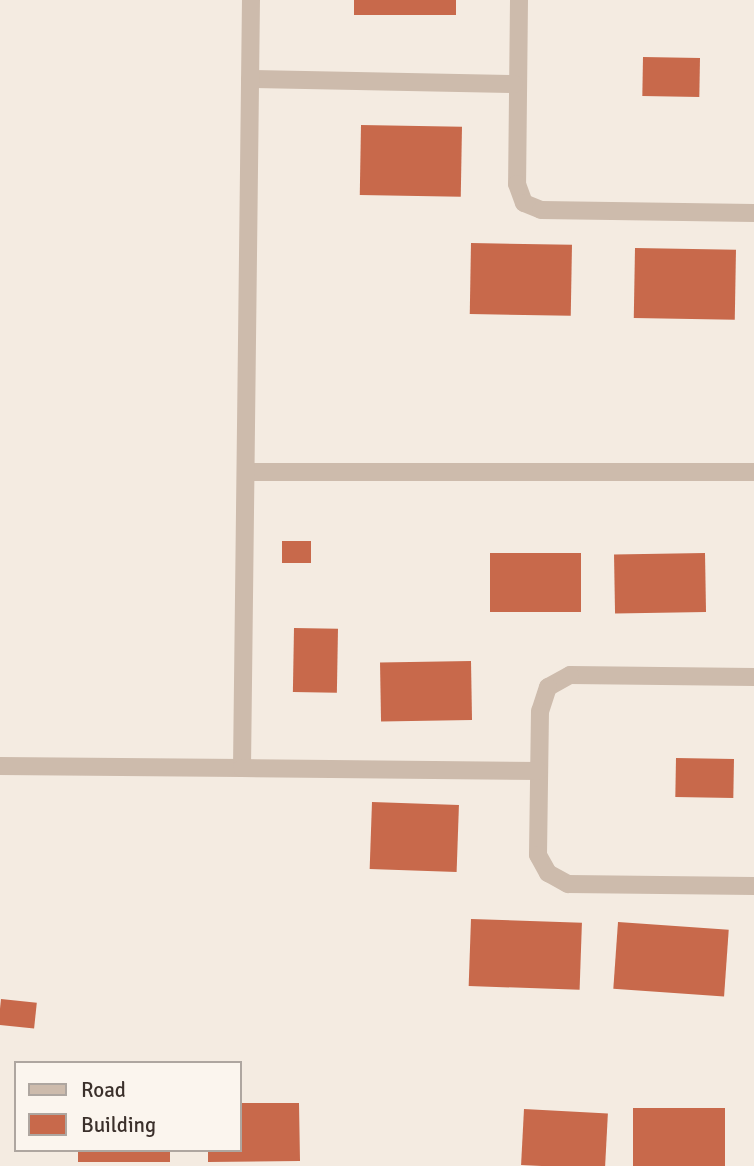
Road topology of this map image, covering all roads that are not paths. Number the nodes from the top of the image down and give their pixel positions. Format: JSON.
{"nodes":[{"id":1,"x":251,"y":0,"type":"edge"},
{"id":2,"x":519,"y":0,"type":"edge"},
{"id":3,"x":250,"y":79,"type":"junction"},
{"id":4,"x":514,"y":84,"type":"junction"},
{"id":5,"x":754,"y":213,"type":"edge"},
{"id":6,"x":247,"y":472,"type":"junction"},
{"id":7,"x":754,"y":472,"type":"edge"},
{"id":8,"x":754,"y":677,"type":"edge"},
{"id":9,"x":0,"y":766,"type":"edge"},
{"id":10,"x":242,"y":768,"type":"junction"},
{"id":11,"x":540,"y":771,"type":"junction"},
{"id":12,"x":754,"y":886,"type":"edge"}],
"edges":[{"from":1,"to":3,"type":"street"},
{"from":2,"to":4,"type":"street"},
{"from":3,"to":4,"type":"street"},
{"from":3,"to":6,"type":"street"},
{"from":4,"to":5,"type":"street"},
{"from":6,"to":7,"type":"street"},
{"from":6,"to":10,"type":"street"},
{"from":8,"to":11,"type":"street"},
{"from":9,"to":10,"type":"street"},
{"from":10,"to":11,"type":"street"},
{"from":11,"to":12,"type":"street"}]}
